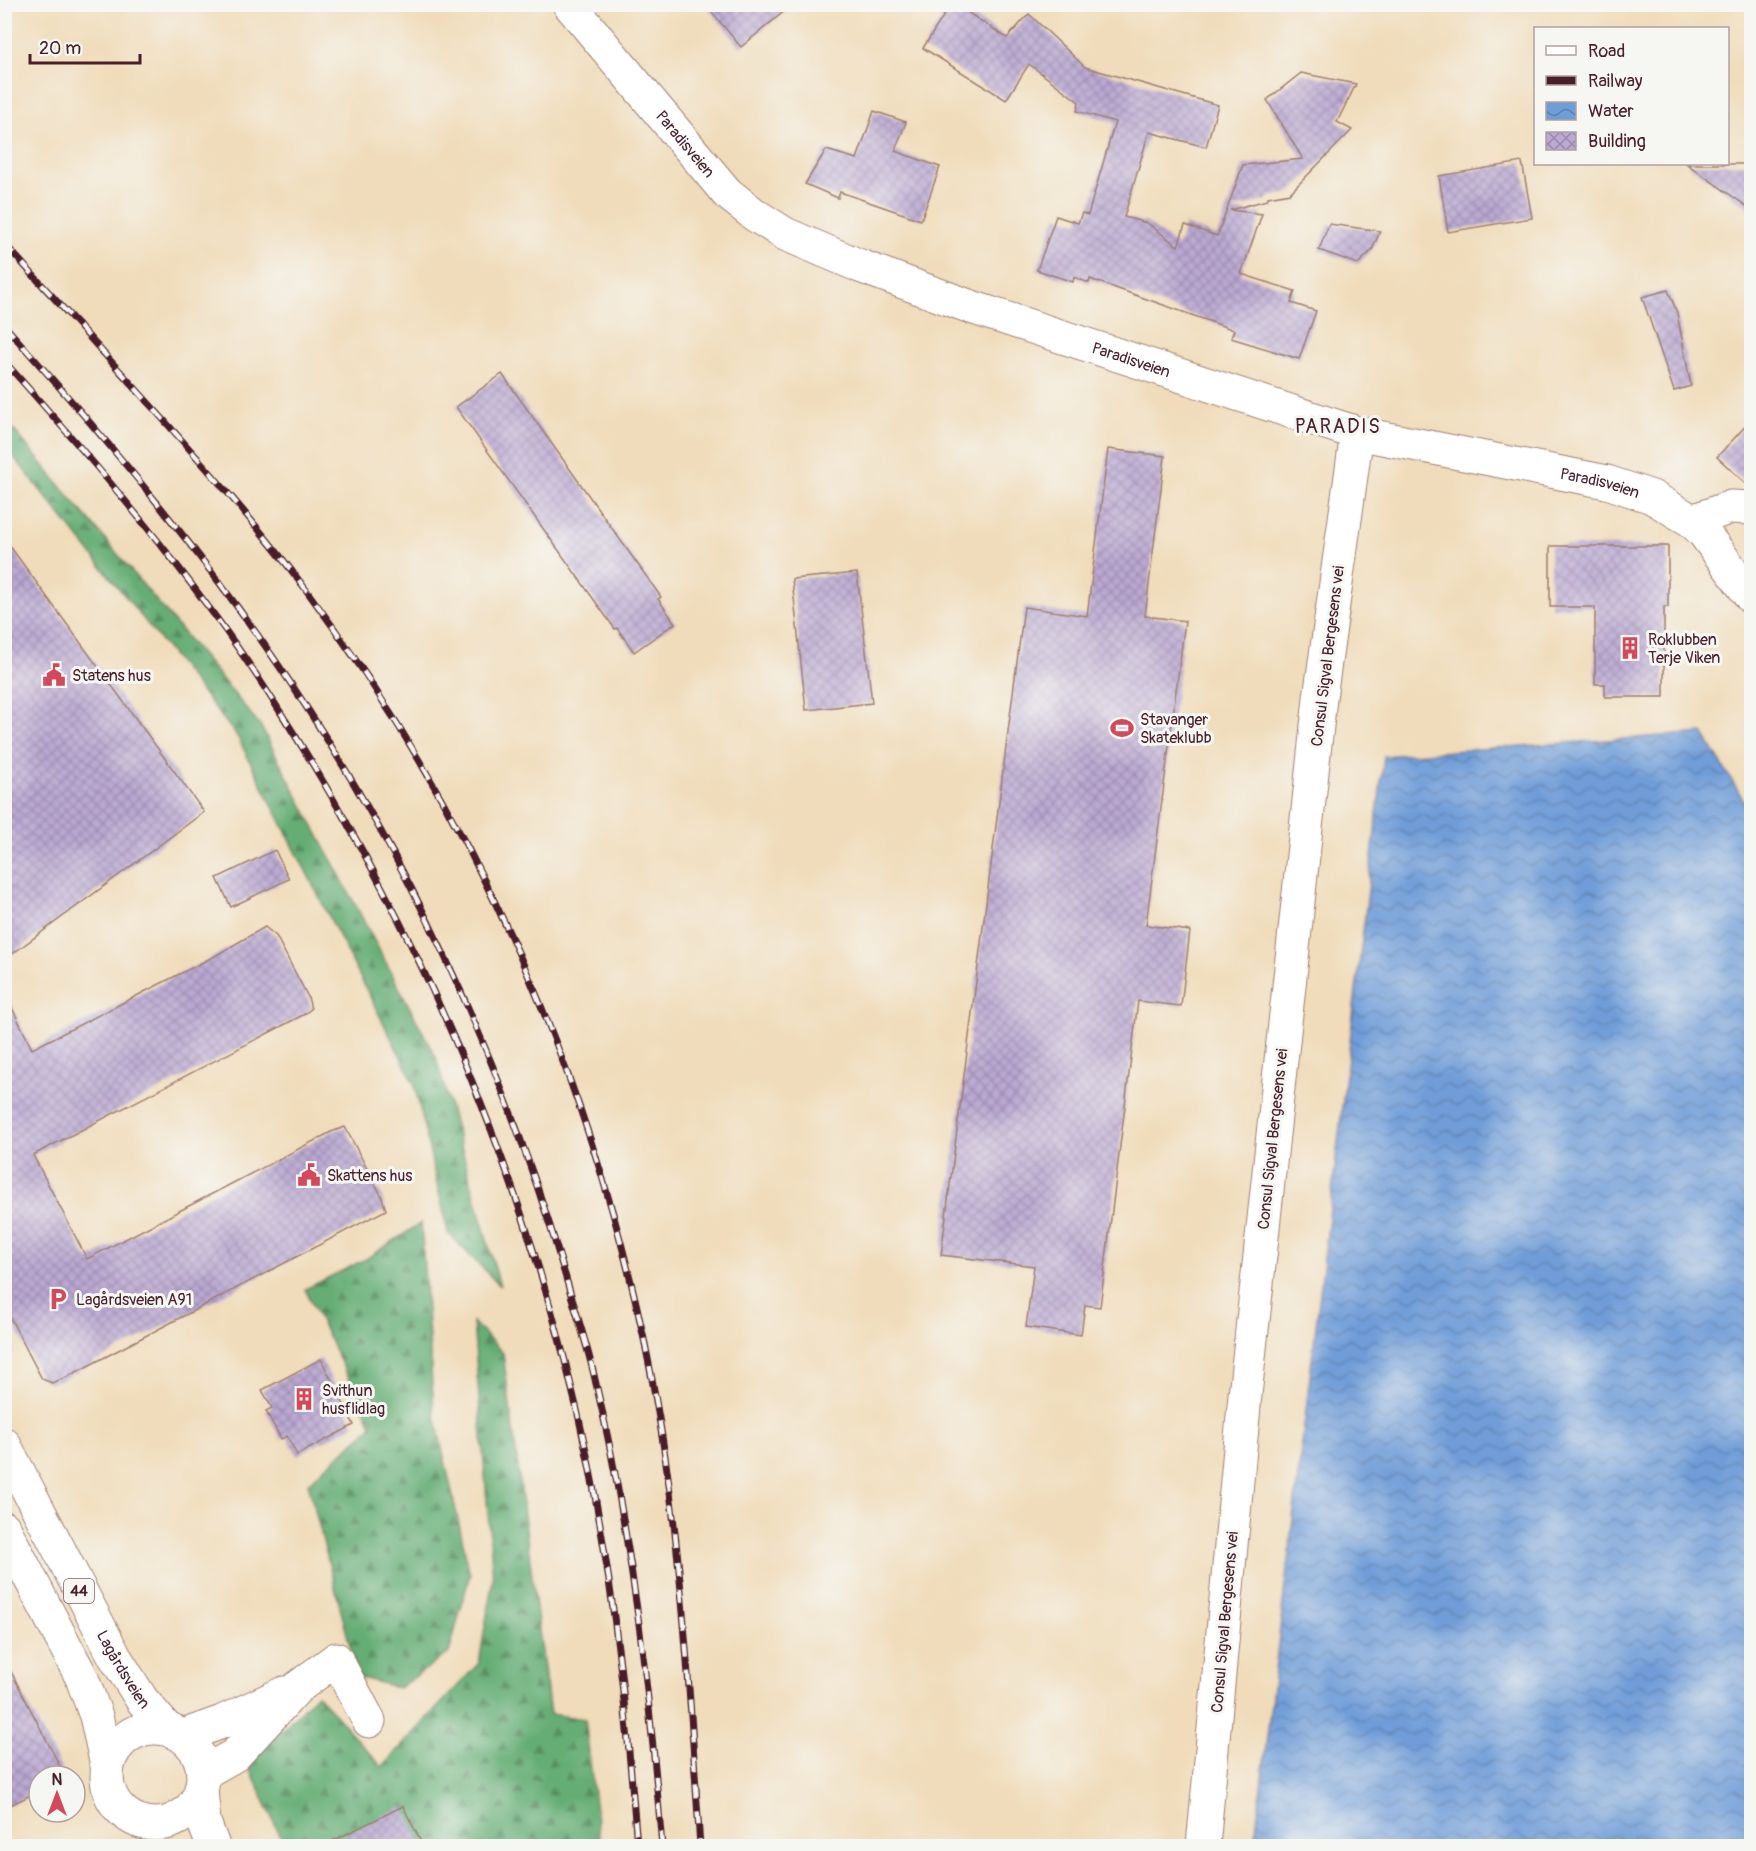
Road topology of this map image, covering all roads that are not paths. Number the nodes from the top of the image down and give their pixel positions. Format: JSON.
{"nodes":[{"id":1,"x":569,"y":4,"type":"edge"},
{"id":2,"x":1357,"y":433,"type":"junction"},
{"id":3,"x":1752,"y":508,"type":"edge"},
{"id":4,"x":1692,"y":521,"type":"junction"},
{"id":5,"x":1752,"y":598,"type":"edge"},
{"id":6,"x":4,"y":1444,"type":"edge"},
{"id":7,"x":4,"y":1528,"type":"edge"},
{"id":8,"x":297,"y":1688,"type":"junction"},
{"id":9,"x":369,"y":1721,"type":"dead end"},
{"id":10,"x":175,"y":1733,"type":"junction"},
{"id":11,"x":107,"y":1765,"type":"junction"},
{"id":12,"x":202,"y":1781,"type":"junction"},
{"id":13,"x":152,"y":1835,"type":"edge"},
{"id":14,"x":213,"y":1846,"type":"edge"},
{"id":15,"x":1203,"y":1846,"type":"edge"}],
"edges":[{"from":1,"to":2,"type":"street","name":"Paradisveien"},
{"from":2,"to":4,"type":"street","name":"Paradisveien"},
{"from":2,"to":15,"type":"street","name":"Consul Sigval Bergesens vei"},
{"from":3,"to":4,"type":"street"},
{"from":4,"to":5,"type":"street","name":"Paradisveien"},
{"from":6,"to":10,"type":"street","name":"Lagårdsveien","number":"44"},
{"from":7,"to":11,"type":"street","number":"44"},
{"from":8,"to":9,"type":"street"},
{"from":8,"to":10,"type":"street"},
{"from":8,"to":12,"type":"street"},
{"from":10,"to":11,"type":"street"},
{"from":10,"to":12,"type":"street","number":"44"},
{"from":11,"to":13,"type":"street","number":"44"},
{"from":12,"to":13,"type":"street","number":"44"},
{"from":12,"to":14,"type":"street","number":"44"}]}
